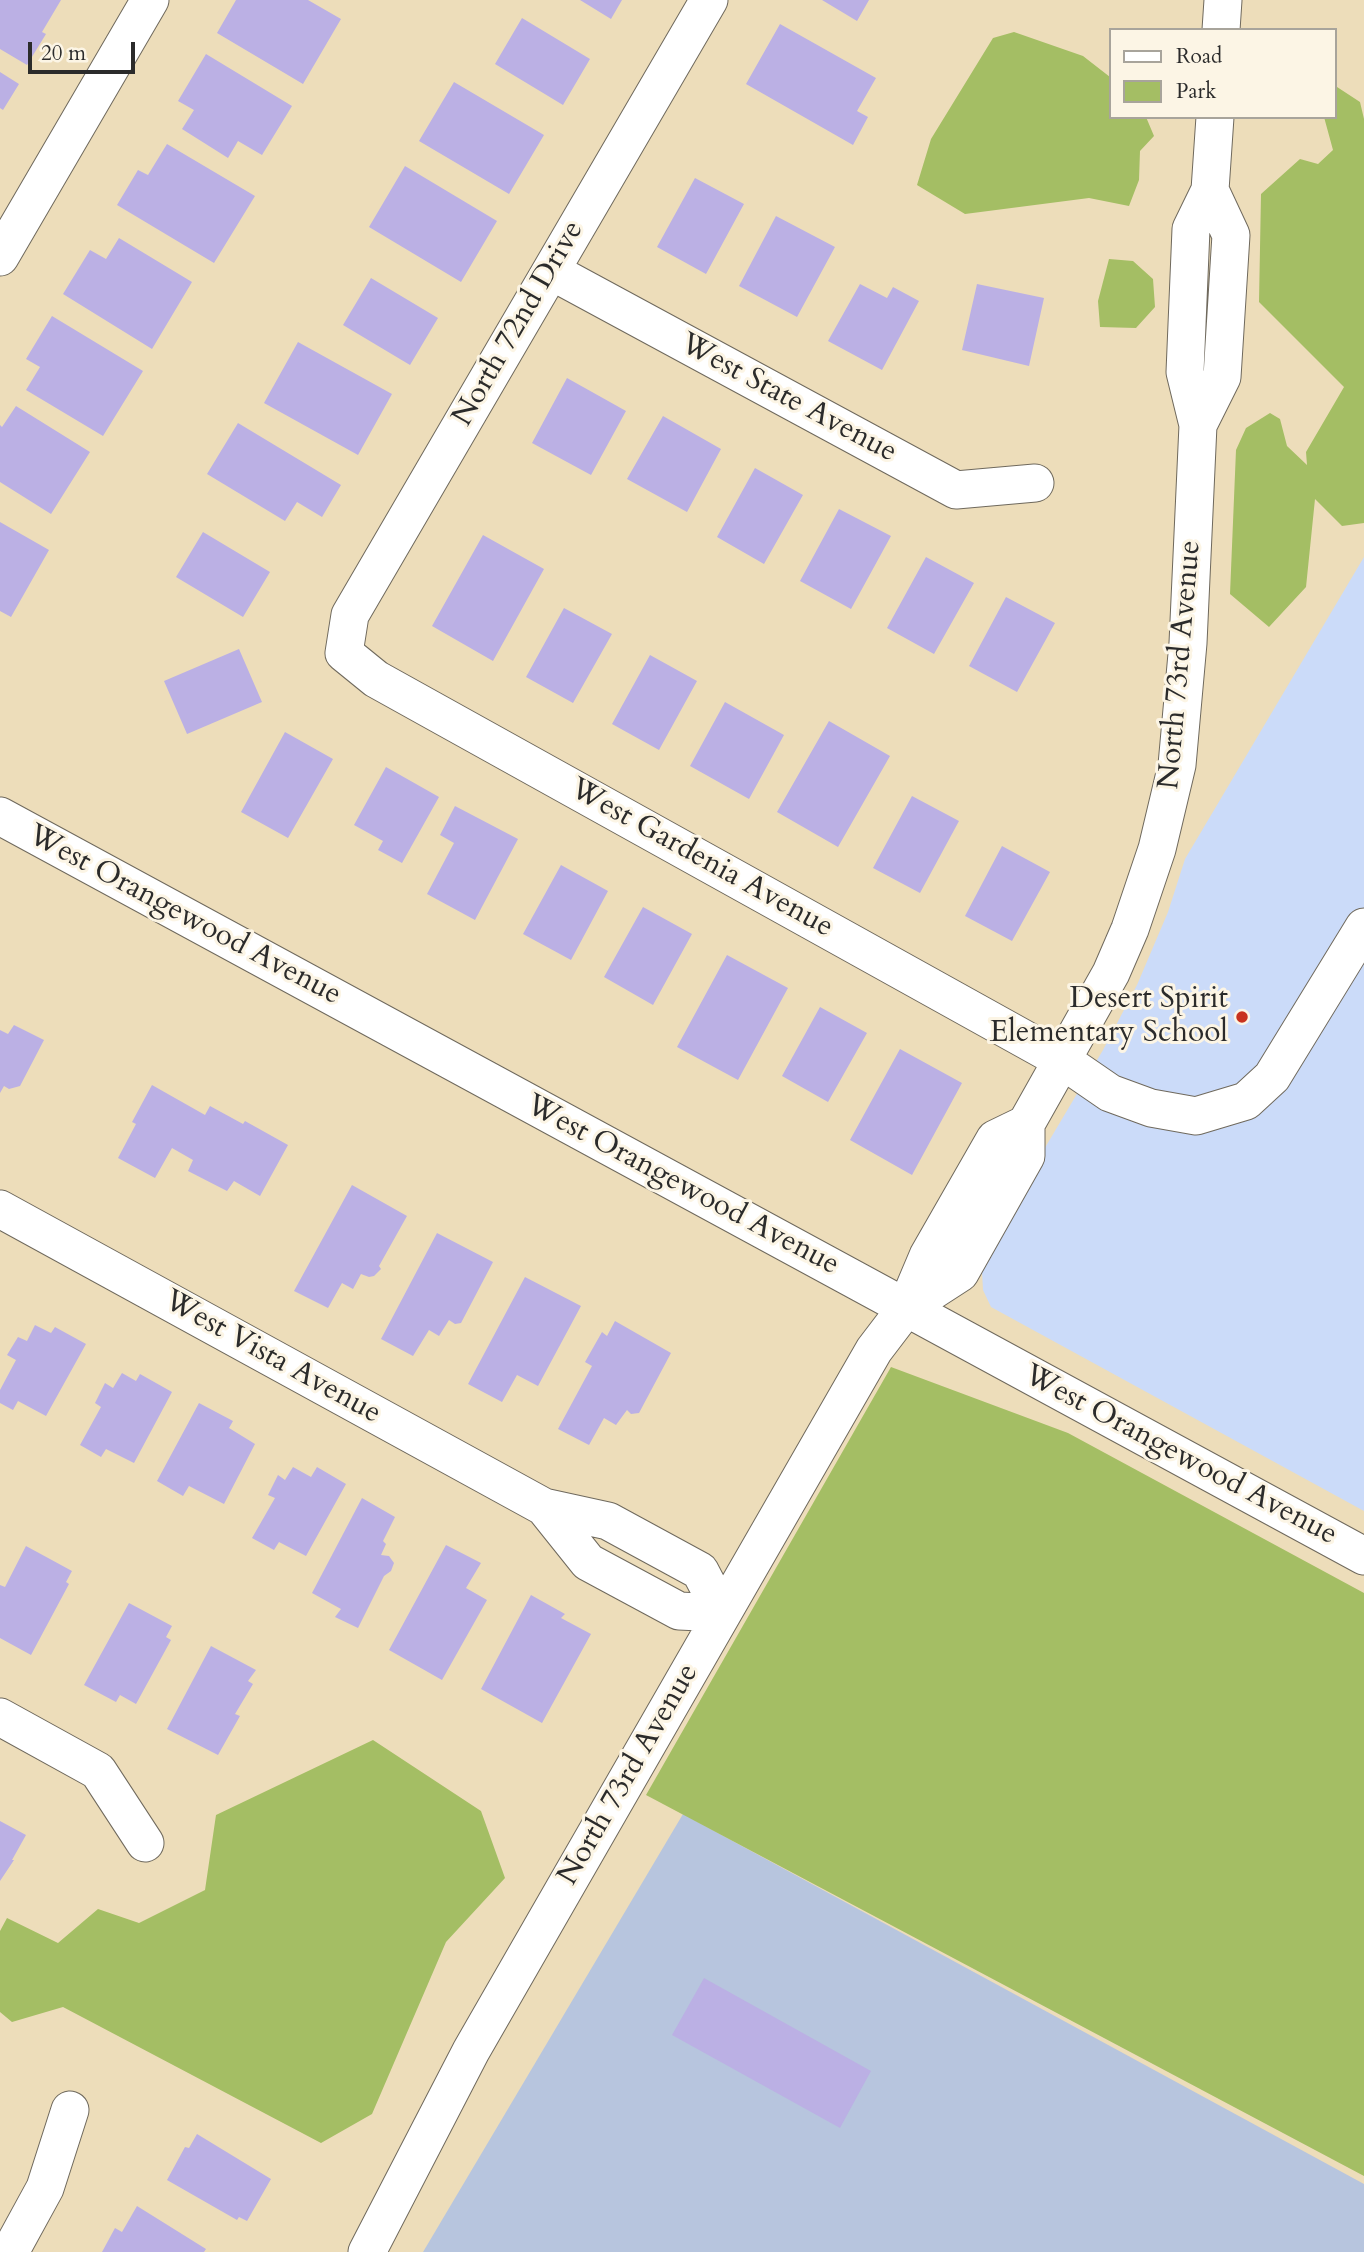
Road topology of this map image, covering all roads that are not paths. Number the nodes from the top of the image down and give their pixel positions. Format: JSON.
{"nodes":[{"id":1,"x":150,"y":0,"type":"edge"},
{"id":2,"x":709,"y":0,"type":"edge"},
{"id":3,"x":1223,"y":0,"type":"edge"},
{"id":4,"x":1221,"y":28,"type":"edge"},
{"id":5,"x":1215,"y":119,"type":"edge"},
{"id":6,"x":0,"y":257,"type":"edge"},
{"id":7,"x":551,"y":271,"type":"junction"},
{"id":8,"x":1035,"y":483,"type":"dead end"},
{"id":9,"x":344,"y":653,"type":"joint"},
{"id":10,"x":0,"y":816,"type":"edge"},
{"id":11,"x":1364,"y":927,"type":"edge"},
{"id":12,"x":1062,"y":1060,"type":"junction"},
{"id":13,"x":0,"y":1209,"type":"edge"},
{"id":14,"x":906,"y":1308,"type":"junction"},
{"id":15,"x":1364,"y":1556,"type":"edge"},
{"id":16,"x":722,"y":1613,"type":"junction"},
{"id":17,"x":0,"y":1717,"type":"edge"},
{"id":18,"x":145,"y":1843,"type":"dead end"},
{"id":19,"x":69,"y":2110,"type":"dead end"},
{"id":20,"x":10,"y":2252,"type":"edge"},
{"id":21,"x":367,"y":2252,"type":"edge"}],
"edges":[{"from":1,"to":6,"type":"street"},
{"from":2,"to":7,"type":"street","name":"North 72nd Drive"},
{"from":3,"to":4,"type":"street"},
{"from":5,"to":12,"type":"street","name":"North 73rd Avenue"},
{"from":7,"to":8,"type":"street","name":"West State Avenue"},
{"from":7,"to":9,"type":"street","name":"North 72nd Drive"},
{"from":9,"to":12,"type":"street","name":"West Gardenia Avenue"},
{"from":10,"to":14,"type":"street","name":"West Orangewood Avenue"},
{"from":11,"to":12,"type":"street","name":"West Gardenia Avenue"},
{"from":12,"to":14,"type":"street","name":"North 73rd Avenue"},
{"from":13,"to":16,"type":"street","name":"West Vista Avenue"},
{"from":14,"to":15,"type":"street","name":"West Orangewood Avenue"},
{"from":14,"to":16,"type":"street","name":"North 73rd Avenue"},
{"from":16,"to":21,"type":"street","name":"North 73rd Avenue"},
{"from":17,"to":18,"type":"street"},
{"from":19,"to":20,"type":"street"}]}
